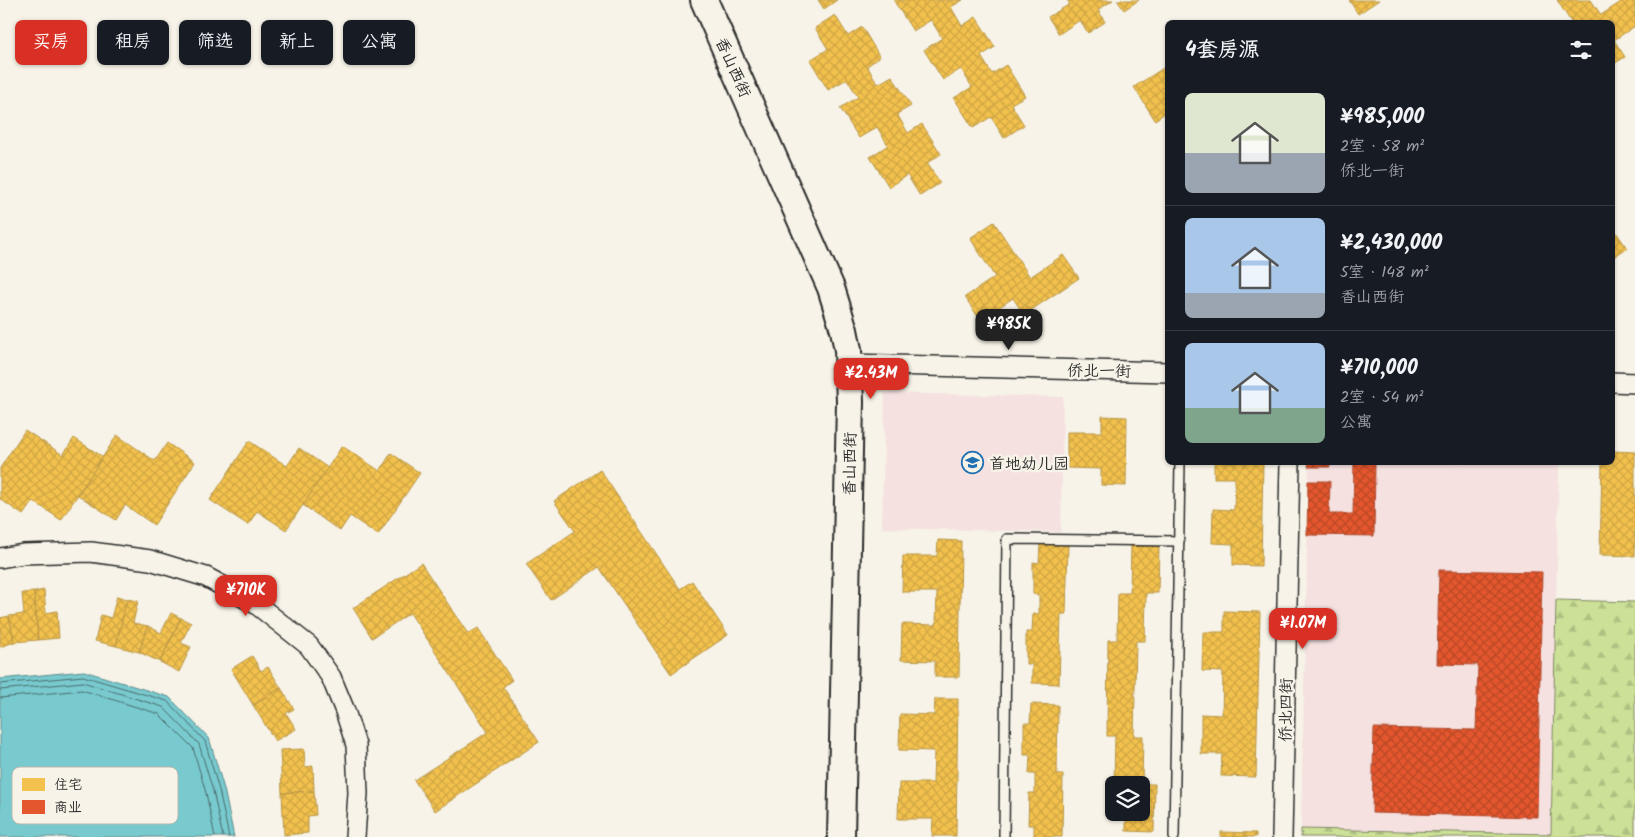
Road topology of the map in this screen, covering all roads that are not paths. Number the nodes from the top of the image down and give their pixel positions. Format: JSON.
{"nodes":[{"id":1,"x":704,"y":0,"type":"edge"},
{"id":2,"x":850,"y":364,"type":"junction"},
{"id":3,"x":1165,"y":372,"type":"edge"},
{"id":4,"x":1615,"y":382,"type":"edge"},
{"id":5,"x":1635,"y":382,"type":"edge"},
{"id":6,"x":1180,"y":465,"type":"edge"},
{"id":7,"x":1290,"y":465,"type":"edge"},
{"id":8,"x":1179,"y":541,"type":"junction"},
{"id":9,"x":0,"y":558,"type":"edge"},
{"id":10,"x":355,"y":837,"type":"edge"},
{"id":11,"x":841,"y":837,"type":"edge"},
{"id":12,"x":1004,"y":837,"type":"edge"},
{"id":13,"x":1174,"y":837,"type":"edge"},
{"id":14,"x":1282,"y":837,"type":"edge"}],
"edges":[{"from":1,"to":2,"type":"street","name":"香山西街"},
{"from":2,"to":3,"type":"street","name":"侨北一街"},
{"from":2,"to":11,"type":"street","name":"香山西街"},
{"from":4,"to":5,"type":"street"},
{"from":6,"to":8,"type":"lane"},
{"from":7,"to":14,"type":"street","name":"侨北四街"},
{"from":8,"to":12,"type":"lane"},
{"from":8,"to":13,"type":"lane"},
{"from":9,"to":10,"type":"street"}]}
